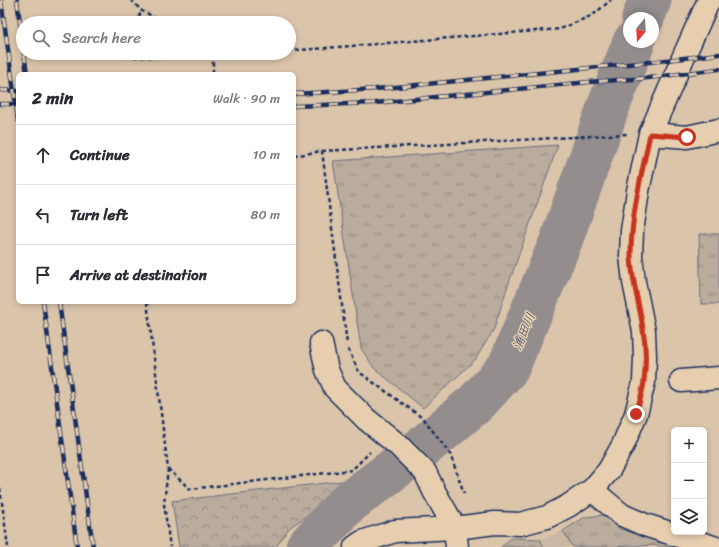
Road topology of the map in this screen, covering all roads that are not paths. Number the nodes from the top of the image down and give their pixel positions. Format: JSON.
{"nodes":[{"id":1,"x":709,"y":0,"type":"edge"},
{"id":2,"x":719,"y":130,"type":"edge"},
{"id":3,"x":650,"y":134,"type":"junction"},
{"id":4,"x":321,"y":343,"type":"dead end"},
{"id":5,"x":719,"y":378,"type":"edge"},
{"id":6,"x":681,"y":381,"type":"dead end"},
{"id":7,"x":592,"y":490,"type":"junction"},
{"id":8,"x":456,"y":538,"type":"edge"},
{"id":9,"x":355,"y":547,"type":"edge"},
{"id":10,"x":713,"y":547,"type":"edge"}],
"edges":[{"from":1,"to":3,"type":"street"},
{"from":2,"to":3,"type":"street"},
{"from":3,"to":7,"type":"street"},
{"from":4,"to":8,"type":"street"},
{"from":5,"to":6,"type":"street"},
{"from":7,"to":8,"type":"street"},
{"from":7,"to":10,"type":"street"},
{"from":8,"to":9,"type":"street"}]}
